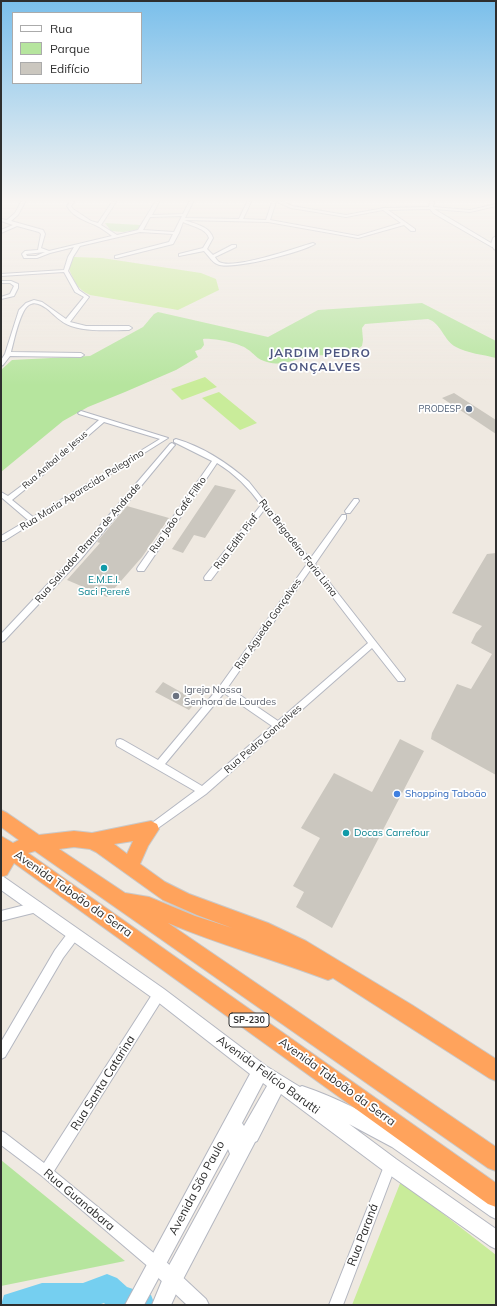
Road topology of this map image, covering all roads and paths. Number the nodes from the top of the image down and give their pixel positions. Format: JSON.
{"nodes":[{"id":1,"x":68,"y":263,"type":"edge"},
{"id":2,"x":221,"y":263,"type":"edge"},
{"id":3,"x":237,"y":263,"type":"edge"},
{"id":4,"x":66,"y":271,"type":"junction"},
{"id":5,"x":1,"y":275,"type":"edge"},
{"id":6,"x":1,"y":282,"type":"edge"},
{"id":7,"x":1,"y":298,"type":"edge"},
{"id":8,"x":67,"y":322,"type":"junction"},
{"id":9,"x":129,"y":328,"type":"dead end"},
{"id":10,"x":8,"y":354,"type":"junction"},
{"id":11,"x":80,"y":355,"type":"dead end"},
{"id":12,"x":1,"y":364,"type":"edge"},
{"id":13,"x":81,"y":413,"type":"dead end"},
{"id":14,"x":103,"y":420,"type":"junction"},
{"id":15,"x":164,"y":439,"type":"junction"},
{"id":16,"x":174,"y":443,"type":"junction"},
{"id":17,"x":216,"y":460,"type":"junction"},
{"id":18,"x":1,"y":494,"type":"edge"},
{"id":19,"x":7,"y":500,"type":"junction"},
{"id":20,"x":356,"y":501,"type":"dead end"},
{"id":21,"x":264,"y":505,"type":"junction"},
{"id":22,"x":32,"y":520,"type":"junction"},
{"id":23,"x":2,"y":539,"type":"dead end"},
{"id":24,"x":310,"y":564,"type":"junction"},
{"id":25,"x":141,"y":569,"type":"dead end"},
{"id":26,"x":208,"y":578,"type":"dead end"},
{"id":27,"x":1,"y":639,"type":"edge"},
{"id":28,"x":372,"y":644,"type":"junction"},
{"id":29,"x":400,"y":679,"type":"dead end"},
{"id":30,"x":223,"y":688,"type":"junction"},
{"id":31,"x":279,"y":726,"type":"junction"},
{"id":32,"x":120,"y":743,"type":"dead end"},
{"id":33,"x":159,"y":765,"type":"junction"},
{"id":34,"x":203,"y":791,"type":"junction"},
{"id":35,"x":1,"y":818,"type":"edge"},
{"id":36,"x":150,"y":829,"type":"junction"},
{"id":37,"x":92,"y":841,"type":"junction"},
{"id":38,"x":37,"y":843,"type":"junction"},
{"id":39,"x":6,"y":847,"type":"edge"},
{"id":40,"x":131,"y":866,"type":"junction"},
{"id":41,"x":1,"y":869,"type":"edge"},
{"id":42,"x":1,"y":882,"type":"edge"},
{"id":43,"x":119,"y":901,"type":"junction"},
{"id":44,"x":37,"y":907,"type":"junction"},
{"id":45,"x":1,"y":916,"type":"edge"},
{"id":46,"x":74,"y":934,"type":"junction"},
{"id":47,"x":349,"y":978,"type":"junction"},
{"id":48,"x":159,"y":994,"type":"junction"},
{"id":49,"x":1,"y":1053,"type":"edge"},
{"id":50,"x":496,"y":1071,"type":"edge"},
{"id":51,"x":260,"y":1072,"type":"junction"},
{"id":52,"x":278,"y":1082,"type":"junction"},
{"id":53,"x":295,"y":1093,"type":"junction"},
{"id":54,"x":233,"y":1122,"type":"junction"},
{"id":55,"x":251,"y":1134,"type":"junction"},
{"id":56,"x":1,"y":1137,"type":"edge"},
{"id":57,"x":221,"y":1143,"type":"junction"},
{"id":58,"x":7,"y":1147,"type":"edge"},
{"id":59,"x":239,"y":1157,"type":"junction"},
{"id":60,"x":496,"y":1160,"type":"edge"},
{"id":61,"x":390,"y":1165,"type":"junction"},
{"id":62,"x":46,"y":1172,"type":"junction"},
{"id":63,"x":496,"y":1196,"type":"edge"},
{"id":64,"x":496,"y":1210,"type":"edge"},
{"id":65,"x":496,"y":1240,"type":"edge"},
{"id":66,"x":154,"y":1268,"type":"junction"},
{"id":67,"x":171,"y":1283,"type":"junction"},
{"id":68,"x":134,"y":1305,"type":"edge"},
{"id":69,"x":161,"y":1305,"type":"edge"},
{"id":70,"x":200,"y":1305,"type":"edge"},
{"id":71,"x":336,"y":1305,"type":"edge"}],
"edges":[{"from":1,"to":4,"type":"street"},
{"from":2,"to":3,"type":"street"},
{"from":4,"to":5,"type":"street"},
{"from":4,"to":8,"type":"street"},
{"from":6,"to":7,"type":"street"},
{"from":8,"to":9,"type":"street"},
{"from":8,"to":10,"type":"street"},
{"from":10,"to":11,"type":"street"},
{"from":10,"to":12,"type":"street"},
{"from":13,"to":14,"type":"street","name":"Rua Brigadeiro Faria Lima"},
{"from":14,"to":15,"type":"street","name":"Rua Brigadeiro Faria Lima"},
{"from":14,"to":19,"type":"street","name":"Rua Aníbal de Jesus"},
{"from":15,"to":16,"type":"street","name":"Rua Brigadeiro Faria Lima"},
{"from":15,"to":22,"type":"street","name":"Rua Maria Aparecida Pelegrino"},
{"from":16,"to":17,"type":"street","name":"Rua Brigadeiro Faria Lima"},
{"from":16,"to":27,"type":"street","name":"Rua Salvador Branco de Andrade"},
{"from":17,"to":21,"type":"street","name":"Rua Brigadeiro Faria Lima"},
{"from":17,"to":25,"type":"street","name":"Rua João Café Filho"},
{"from":18,"to":19,"type":"street"},
{"from":19,"to":22,"type":"street"},
{"from":20,"to":24,"type":"street","name":"Rua Agueda Gonçalves"},
{"from":21,"to":24,"type":"street","name":"Rua Brigadeiro Faria Lima"},
{"from":21,"to":26,"type":"street","name":"Rua Edith Piaf"},
{"from":22,"to":23,"type":"street","name":"Rua Maria Aparecida Pelegrino"},
{"from":24,"to":28,"type":"street","name":"Rua Brigadeiro Faria Lima"},
{"from":24,"to":30,"type":"street","name":"Rua Agueda Gonçalves"},
{"from":28,"to":29,"type":"street","name":"Rua Brigadeiro Faria Lima"},
{"from":28,"to":31,"type":"street","name":"Rua Pedro Gonçalves"},
{"from":30,"to":31,"type":"street"},
{"from":30,"to":33,"type":"street","name":"Rua Agueda Gonçalves"},
{"from":31,"to":34,"type":"street","name":"Rua Pedro Gonçalves"},
{"from":32,"to":33,"type":"street"},
{"from":33,"to":34,"type":"street"},
{"from":34,"to":36,"type":"street","name":"Rua Pedro Gonçalves"},
{"from":35,"to":38,"type":"highway","name":"Avenida Taboão da Serra","number":"SP-230"},
{"from":36,"to":37,"type":"highway"},
{"from":36,"to":40,"type":"highway"},
{"from":37,"to":38,"type":"highway"},
{"from":37,"to":40,"type":"highway"},
{"from":38,"to":39,"type":"highway"},
{"from":38,"to":43,"type":"highway","name":"Avenida Taboão da Serra","number":"SP-230"},
{"from":39,"to":41,"type":"highway"},
{"from":39,"to":63,"type":"highway","name":"Avenida Taboão da Serra","number":"SP-230"},
{"from":40,"to":47,"type":"highway"},
{"from":42,"to":44,"type":"main road","name":"Avenida Felício Barutti"},
{"from":43,"to":47,"type":"highway"},
{"from":43,"to":60,"type":"highway","name":"Avenida Taboão da Serra","number":"SP-230"},
{"from":44,"to":45,"type":"street"},
{"from":44,"to":46,"type":"main road","name":"Avenida Felício Barutti"},
{"from":46,"to":48,"type":"main road","name":"Avenida Felício Barutti"},
{"from":46,"to":49,"type":"street"},
{"from":47,"to":50,"type":"highway"},
{"from":48,"to":51,"type":"main road","name":"Avenida Felício Barutti"},
{"from":48,"to":62,"type":"street","name":"Rua Santa Catarina"},
{"from":51,"to":52,"type":"main road","name":"Avenida Felício Barutti"},
{"from":51,"to":54,"type":"main road","name":"Avenida São Paulo"},
{"from":52,"to":53,"type":"main road","name":"Avenida Felício Barutti"},
{"from":52,"to":55,"type":"main road","name":"Avenida São Paulo"},
{"from":53,"to":61,"type":"main road","name":"Avenida Felício Barutti"},
{"from":53,"to":64,"type":"main road"},
{"from":54,"to":55,"type":"main road"},
{"from":54,"to":57,"type":"main road","name":"Avenida São Paulo"},
{"from":55,"to":59,"type":"main road","name":"Avenida São Paulo"},
{"from":56,"to":58,"type":"street","name":"Rua Guanabara"},
{"from":57,"to":59,"type":"main road"},
{"from":57,"to":66,"type":"main road","name":"Avenida São Paulo"},
{"from":58,"to":62,"type":"street","name":"Rua Guanabara"},
{"from":59,"to":67,"type":"main road","name":"Avenida São Paulo"},
{"from":61,"to":65,"type":"main road","name":"Avenida Felício Barutti"},
{"from":61,"to":71,"type":"street","name":"Rua Paraná"},
{"from":62,"to":66,"type":"street","name":"Rua Guanabara"},
{"from":66,"to":67,"type":"street"},
{"from":66,"to":68,"type":"main road","name":"Avenida São Paulo"},
{"from":67,"to":69,"type":"main road","name":"Avenida São Paulo"},
{"from":67,"to":70,"type":"street"}]}
